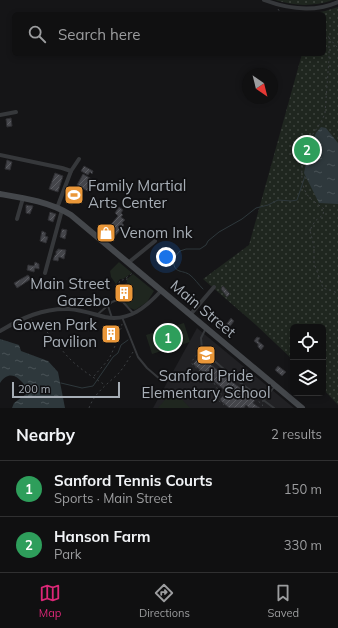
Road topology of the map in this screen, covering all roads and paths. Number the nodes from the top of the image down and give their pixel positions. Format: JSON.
{"nodes":[{"id":1,"x":264,"y":0,"type":"edge"},
{"id":2,"x":338,"y":2,"type":"edge"},
{"id":3,"x":277,"y":4,"type":"junction"},
{"id":4,"x":280,"y":12,"type":"edge"},
{"id":5,"x":326,"y":35,"type":"edge"},
{"id":6,"x":329,"y":37,"type":"junction"},
{"id":7,"x":338,"y":48,"type":"edge"},
{"id":8,"x":16,"y":112,"type":"dead end"},
{"id":9,"x":0,"y":115,"type":"edge"},
{"id":10,"x":0,"y":155,"type":"edge"},
{"id":11,"x":79,"y":159,"type":"dead end"},
{"id":12,"x":71,"y":174,"type":"junction"},
{"id":13,"x":0,"y":194,"type":"edge"},
{"id":14,"x":23,"y":198,"type":"junction"},
{"id":15,"x":59,"y":209,"type":"junction"},
{"id":16,"x":17,"y":219,"type":"dead end"},
{"id":17,"x":155,"y":241,"type":"dead end"},
{"id":18,"x":128,"y":263,"type":"junction"},
{"id":19,"x":136,"y":270,"type":"junction"},
{"id":20,"x":45,"y":273,"type":"dead end"},
{"id":21,"x":127,"y":277,"type":"junction"},
{"id":22,"x":123,"y":280,"type":"junction"},
{"id":23,"x":118,"y":283,"type":"junction"},
{"id":24,"x":115,"y":286,"type":"dead end"},
{"id":25,"x":214,"y":287,"type":"dead end"},
{"id":26,"x":125,"y":291,"type":"junction"},
{"id":27,"x":161,"y":291,"type":"junction"},
{"id":28,"x":338,"y":293,"type":"edge"},
{"id":29,"x":126,"y":295,"type":"dead end"},
{"id":30,"x":108,"y":306,"type":"junction"},
{"id":31,"x":134,"y":314,"type":"junction"},
{"id":32,"x":98,"y":315,"type":"junction"},
{"id":33,"x":190,"y":315,"type":"junction"},
{"id":34,"x":112,"y":318,"type":"junction"},
{"id":35,"x":29,"y":319,"type":"dead end"},
{"id":36,"x":123,"y":320,"type":"junction"},
{"id":37,"x":206,"y":329,"type":"junction"},
{"id":38,"x":0,"y":331,"type":"edge"},
{"id":39,"x":135,"y":350,"type":"junction"},
{"id":40,"x":204,"y":357,"type":"dead end"},
{"id":41,"x":251,"y":366,"type":"junction"},
{"id":42,"x":93,"y":377,"type":"junction"},
{"id":43,"x":161,"y":380,"type":"dead end"},
{"id":44,"x":237,"y":382,"type":"junction"},
{"id":45,"x":105,"y":385,"type":"junction"},
{"id":46,"x":275,"y":386,"type":"junction"},
{"id":47,"x":242,"y":387,"type":"dead end"},
{"id":48,"x":220,"y":393,"type":"junction"},
{"id":49,"x":224,"y":396,"type":"dead end"},
{"id":50,"x":263,"y":401,"type":"junction"},
{"id":51,"x":224,"y":405,"type":"dead end"},
{"id":52,"x":89,"y":408,"type":"edge"},
{"id":53,"x":262,"y":408,"type":"edge"},
{"id":54,"x":274,"y":408,"type":"edge"},
{"id":55,"x":302,"y":408,"type":"edge"}],
"edges":[{"from":1,"to":3,"type":"street"},
{"from":2,"to":3,"type":"street"},
{"from":3,"to":4,"type":"path"},
{"from":5,"to":6,"type":"path"},
{"from":6,"to":7,"type":"path"},
{"from":6,"to":28,"type":"path"},
{"from":8,"to":9,"type":"street"},
{"from":10,"to":12,"type":"street"},
{"from":11,"to":12,"type":"street"},
{"from":12,"to":15,"type":"street"},
{"from":13,"to":14,"type":"main road","name":"Main Street"},
{"from":14,"to":15,"type":"main road","name":"Main Street"},
{"from":14,"to":16,"type":"street"},
{"from":15,"to":18,"type":"main road","name":"Main Street"},
{"from":15,"to":20,"type":"street"},
{"from":17,"to":18,"type":"street"},
{"from":18,"to":19,"type":"main road","name":"Main Street"},
{"from":19,"to":21,"type":"path"},
{"from":19,"to":27,"type":"main road","name":"Main Street"},
{"from":21,"to":22,"type":"path"},
{"from":21,"to":26,"type":"path"},
{"from":22,"to":23,"type":"path"},
{"from":22,"to":23,"type":"path"},
{"from":23,"to":24,"type":"path"},
{"from":23,"to":26,"type":"path"},
{"from":25,"to":33,"type":"street"},
{"from":26,"to":29,"type":"path"},
{"from":27,"to":31,"type":"street"},
{"from":27,"to":33,"type":"main road","name":"Main Street"},
{"from":30,"to":31,"type":"lane"},
{"from":30,"to":32,"type":"lane"},
{"from":30,"to":34,"type":"lane"},
{"from":31,"to":36,"type":"street"},
{"from":32,"to":34,"type":"street"},
{"from":32,"to":38,"type":"street"},
{"from":33,"to":37,"type":"main road","name":"Main Street"},
{"from":34,"to":36,"type":"street"},
{"from":35,"to":42,"type":"path"},
{"from":36,"to":39,"type":"lane"},
{"from":36,"to":42,"type":"path"},
{"from":37,"to":41,"type":"main road","name":"Main Street"},
{"from":37,"to":44,"type":"lane"},
{"from":39,"to":43,"type":"lane"},
{"from":39,"to":45,"type":"path"},
{"from":40,"to":48,"type":"path"},
{"from":41,"to":44,"type":"path"},
{"from":41,"to":46,"type":"main road","name":"Main Street"},
{"from":42,"to":45,"type":"path"},
{"from":44,"to":50,"type":"lane"},
{"from":45,"to":52,"type":"path"},
{"from":46,"to":50,"type":"lane"},
{"from":46,"to":55,"type":"main road","name":"Main Street"},
{"from":47,"to":53,"type":"path"},
{"from":48,"to":49,"type":"path"},
{"from":48,"to":51,"type":"path"},
{"from":50,"to":54,"type":"lane"}]}
